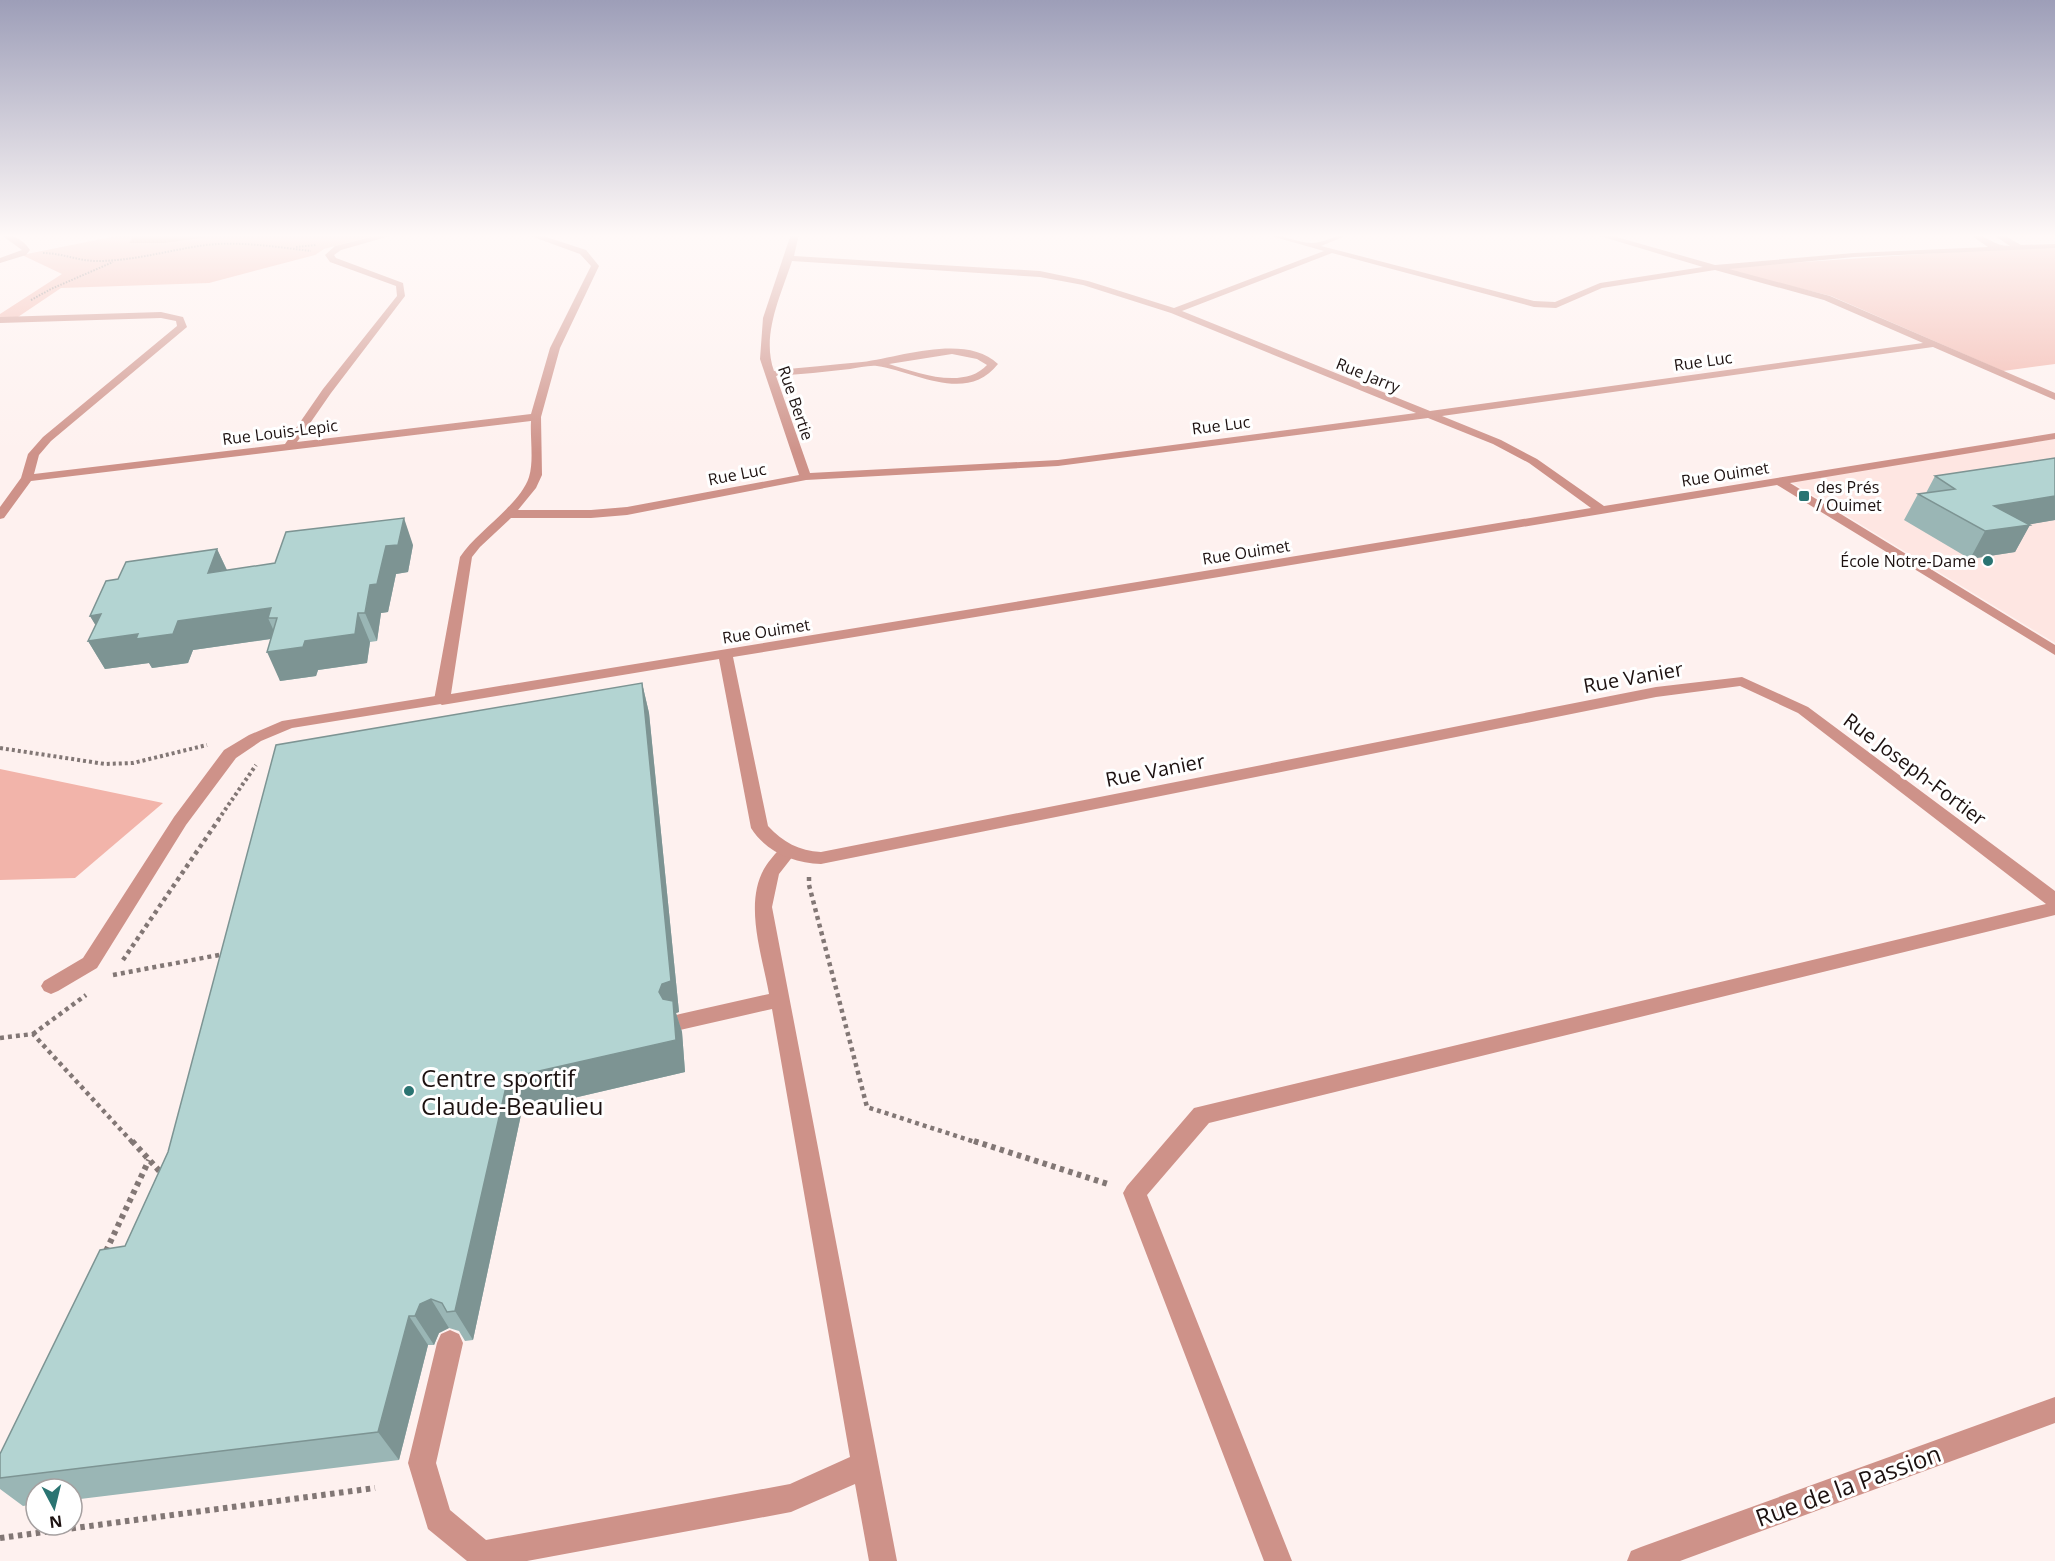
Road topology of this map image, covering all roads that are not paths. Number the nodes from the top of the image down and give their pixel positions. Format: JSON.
{"nodes":[{"id":1,"x":393,"y":307,"type":"edge"},
{"id":2,"x":576,"y":307,"type":"edge"},
{"id":3,"x":772,"y":307,"type":"edge"},
{"id":4,"x":1161,"y":307,"type":"edge"},
{"id":5,"x":1185,"y":307,"type":"edge"},
{"id":6,"x":1848,"y":307,"type":"edge"},
{"id":7,"x":1174,"y":311,"type":"junction"},
{"id":8,"x":1,"y":320,"type":"edge"},
{"id":9,"x":1937,"y":344,"type":"junction"},
{"id":10,"x":877,"y":363,"type":"junction"},
{"id":11,"x":770,"y":374,"type":"junction"},
{"id":12,"x":2055,"y":397,"type":"edge"},
{"id":13,"x":1428,"y":415,"type":"junction"},
{"id":14,"x":536,"y":417,"type":"junction"},
{"id":15,"x":2055,"y":436,"type":"edge"},
{"id":16,"x":288,"y":448,"type":"junction"},
{"id":17,"x":806,"y":477,"type":"junction"},
{"id":18,"x":27,"y":478,"type":"junction"},
{"id":19,"x":1779,"y":481,"type":"junction"},
{"id":20,"x":1603,"y":510,"type":"junction"},
{"id":21,"x":508,"y":514,"type":"junction"},
{"id":22,"x":0,"y":515,"type":"edge"},
{"id":23,"x":2055,"y":651,"type":"edge"},
{"id":24,"x":725,"y":654,"type":"junction"},
{"id":25,"x":1742,"y":681,"type":"joint"},
{"id":26,"x":442,"y":700,"type":"junction"},
{"id":27,"x":798,"y":855,"type":"junction"},
{"id":28,"x":2055,"y":901,"type":"edge"},
{"id":29,"x":2055,"y":908,"type":"edge"},
{"id":30,"x":51,"y":986,"type":"dead end"},
{"id":31,"x":780,"y":999,"type":"junction"},
{"id":32,"x":680,"y":1022,"type":"dead end"},
{"id":33,"x":450,"y":1343,"type":"dead end"},
{"id":34,"x":2055,"y":1410,"type":"edge"},
{"id":35,"x":866,"y":1465,"type":"junction"},
{"id":36,"x":883,"y":1561,"type":"edge"},
{"id":37,"x":1278,"y":1561,"type":"edge"},
{"id":38,"x":1641,"y":1561,"type":"edge"}],
"edges":[{"from":1,"to":16,"type":"street"},
{"from":2,"to":14,"type":"street"},
{"from":3,"to":11,"type":"street","name":"Rue Bertie"},
{"from":4,"to":7,"type":"street","name":"Rue Jarry"},
{"from":5,"to":7,"type":"street"},
{"from":6,"to":9,"type":"street"},
{"from":7,"to":13,"type":"street","name":"Rue Jarry"},
{"from":8,"to":18,"type":"street"},
{"from":9,"to":12,"type":"street"},
{"from":9,"to":13,"type":"street","name":"Rue Luc"},
{"from":10,"to":10,"type":"street"},
{"from":10,"to":11,"type":"street"},
{"from":11,"to":17,"type":"street","name":"Rue Bertie"},
{"from":13,"to":17,"type":"street","name":"Rue Luc"},
{"from":13,"to":20,"type":"street","name":"Rue Jarry"},
{"from":14,"to":16,"type":"street","name":"Rue Louis-Lepic"},
{"from":14,"to":21,"type":"street"},
{"from":15,"to":19,"type":"street","name":"Rue Ouimet"},
{"from":16,"to":18,"type":"street","name":"Rue Louis-Lepic"},
{"from":17,"to":21,"type":"street","name":"Rue Luc"},
{"from":18,"to":22,"type":"street"},
{"from":19,"to":20,"type":"street","name":"Rue Ouimet"},
{"from":19,"to":23,"type":"street"},
{"from":20,"to":24,"type":"street","name":"Rue Ouimet"},
{"from":21,"to":26,"type":"street"},
{"from":24,"to":26,"type":"street","name":"Rue Ouimet"},
{"from":24,"to":27,"type":"street"},
{"from":25,"to":27,"type":"street","name":"Rue Vanier"},
{"from":25,"to":28,"type":"street","name":"Rue Joseph-Fortier"},
{"from":26,"to":30,"type":"street","name":"Rue Ouimet"},
{"from":27,"to":31,"type":"street"},
{"from":29,"to":37,"type":"street"},
{"from":31,"to":32,"type":"street"},
{"from":31,"to":35,"type":"street"},
{"from":33,"to":35,"type":"street"},
{"from":34,"to":38,"type":"street","name":"Rue de la Passion"},
{"from":35,"to":36,"type":"street"}]}
